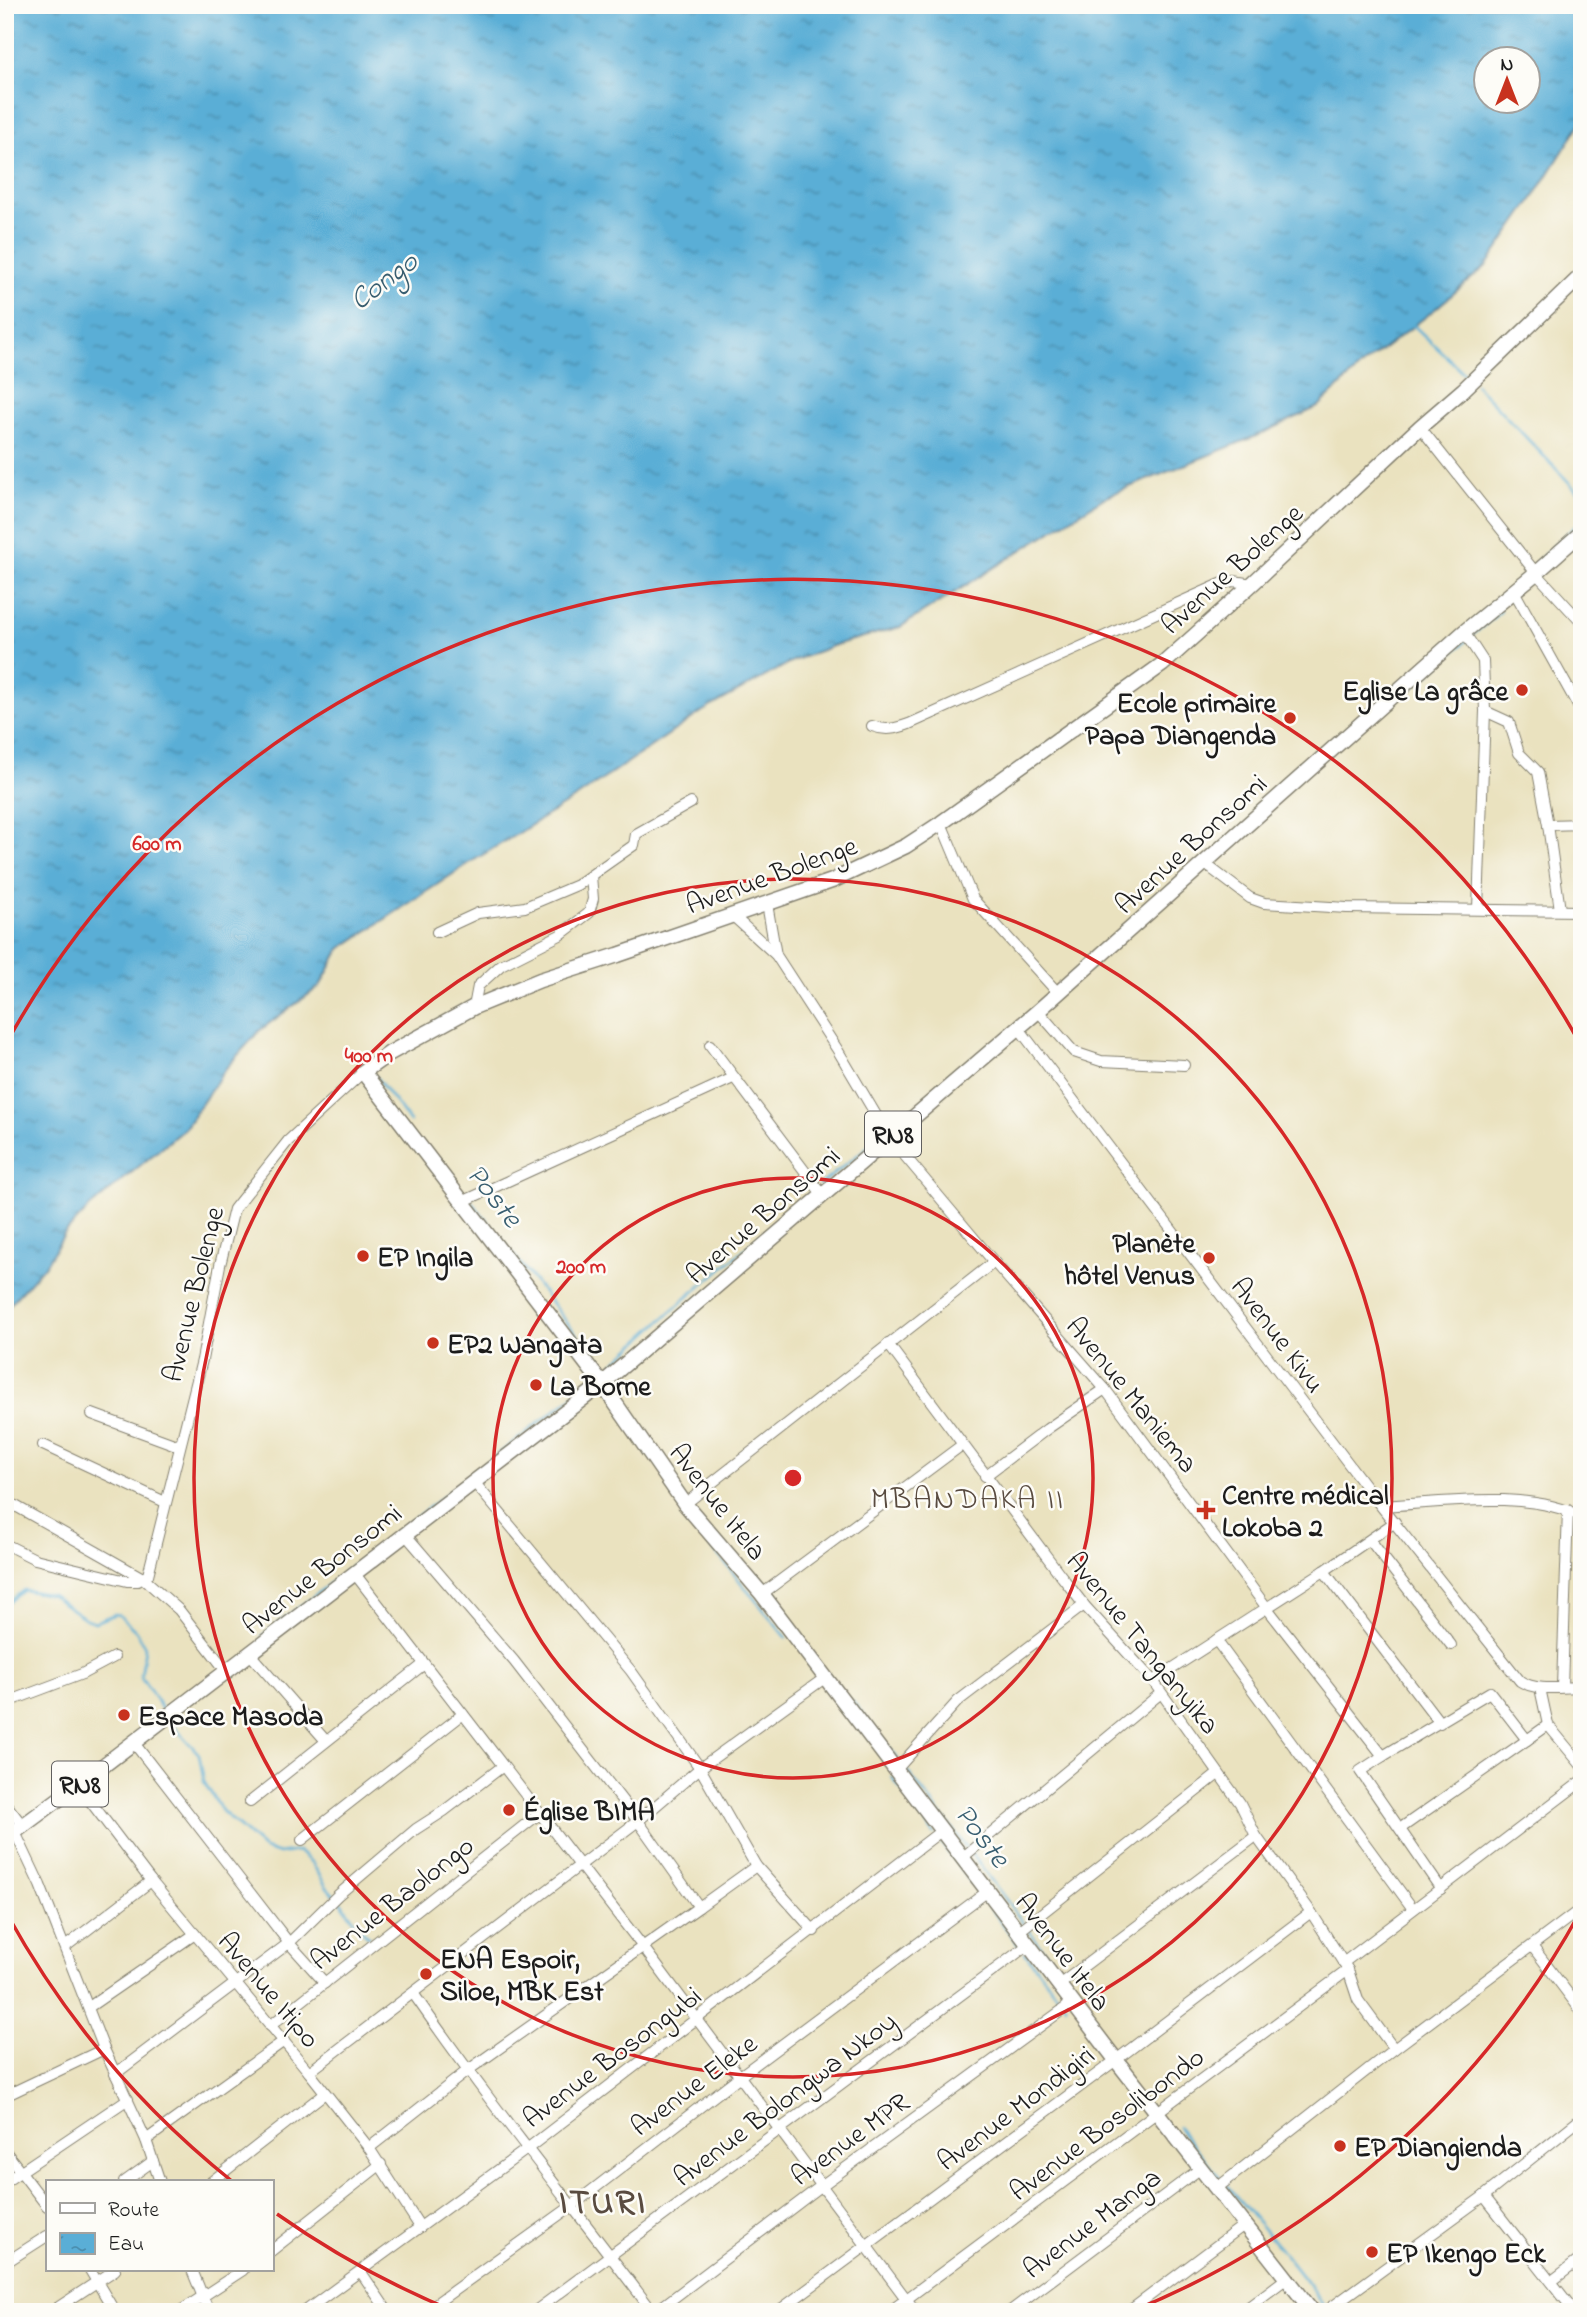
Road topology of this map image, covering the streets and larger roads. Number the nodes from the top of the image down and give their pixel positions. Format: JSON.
{"nodes":[{"id":1,"x":1582,"y":275,"type":"edge"},
{"id":2,"x":1420,"y":427,"type":"junction"},
{"id":3,"x":1582,"y":531,"type":"edge"},
{"id":4,"x":1536,"y":573,"type":"junction"},
{"id":5,"x":1252,"y":584,"type":"junction"},
{"id":6,"x":1514,"y":591,"type":"junction"},
{"id":7,"x":1582,"y":623,"type":"edge"},
{"id":8,"x":1464,"y":632,"type":"junction"},
{"id":9,"x":1485,"y":711,"type":"junction"},
{"id":10,"x":1582,"y":713,"type":"edge"},
{"id":11,"x":872,"y":726,"type":"dead end"},
{"id":12,"x":691,"y":803,"type":"dead end"},
{"id":13,"x":941,"y":823,"type":"junction"},
{"id":14,"x":1582,"y":824,"type":"edge"},
{"id":15,"x":1548,"y":825,"type":"junction"},
{"id":16,"x":1204,"y":863,"type":"junction"},
{"id":17,"x":591,"y":876,"type":"junction"},
{"id":18,"x":767,"y":904,"type":"junction"},
{"id":19,"x":1478,"y":909,"type":"junction"},
{"id":20,"x":1560,"y":910,"type":"junction"},
{"id":21,"x":1582,"y":911,"type":"edge"},
{"id":22,"x":733,"y":916,"type":"junction"},
{"id":23,"x":437,"y":932,"type":"dead end"},
{"id":24,"x":776,"y":955,"type":"junction"},
{"id":25,"x":1058,"y":993,"type":"junction"},
{"id":26,"x":474,"y":1007,"type":"junction"},
{"id":27,"x":1038,"y":1011,"type":"junction"},
{"id":28,"x":1018,"y":1027,"type":"junction"},
{"id":29,"x":710,"y":1045,"type":"dead end"},
{"id":30,"x":1184,"y":1065,"type":"dead end"},
{"id":31,"x":363,"y":1072,"type":"junction"},
{"id":32,"x":733,"y":1078,"type":"junction"},
{"id":33,"x":889,"y":1137,"type":"junction"},
{"id":34,"x":822,"y":1194,"type":"junction"},
{"id":35,"x":463,"y":1202,"type":"junction"},
{"id":36,"x":994,"y":1262,"type":"junction"},
{"id":37,"x":888,"y":1344,"type":"junction"},
{"id":38,"x":602,"y":1384,"type":"junction"},
{"id":39,"x":1105,"y":1389,"type":"junction"},
{"id":40,"x":92,"y":1414,"type":"dead end"},
{"id":41,"x":43,"y":1445,"type":"dead end"},
{"id":42,"x":962,"y":1445,"type":"junction"},
{"id":43,"x":179,"y":1446,"type":"junction"},
{"id":44,"x":985,"y":1476,"type":"junction"},
{"id":45,"x":474,"y":1482,"type":"junction"},
{"id":46,"x":5,"y":1500,"type":"edge"},
{"id":47,"x":165,"y":1502,"type":"junction"},
{"id":48,"x":685,"y":1504,"type":"junction"},
{"id":49,"x":1382,"y":1506,"type":"junction"},
{"id":50,"x":1568,"y":1510,"type":"junction"},
{"id":51,"x":1582,"y":1517,"type":"edge"},
{"id":52,"x":1395,"y":1522,"type":"junction"},
{"id":53,"x":405,"y":1534,"type":"junction"},
{"id":54,"x":1370,"y":1540,"type":"junction"},
{"id":55,"x":5,"y":1544,"type":"edge"},
{"id":56,"x":1324,"y":1571,"type":"junction"},
{"id":57,"x":355,"y":1574,"type":"junction"},
{"id":58,"x":143,"y":1578,"type":"junction"},
{"id":59,"x":762,"y":1594,"type":"junction"},
{"id":60,"x":1084,"y":1605,"type":"junction"},
{"id":61,"x":1267,"y":1608,"type":"junction"},
{"id":62,"x":1216,"y":1640,"type":"junction"},
{"id":63,"x":1451,"y":1645,"type":"dead end"},
{"id":64,"x":250,"y":1654,"type":"junction"},
{"id":65,"x":114,"y":1657,"type":"dead end"},
{"id":66,"x":424,"y":1664,"type":"junction"},
{"id":67,"x":227,"y":1672,"type":"junction"},
{"id":68,"x":826,"y":1677,"type":"junction"},
{"id":69,"x":1153,"y":1681,"type":"junction"},
{"id":70,"x":1562,"y":1687,"type":"junction"},
{"id":71,"x":1582,"y":1687,"type":"edge"},
{"id":72,"x":1540,"y":1688,"type":"junction"},
{"id":73,"x":1161,"y":1693,"type":"junction"},
{"id":74,"x":5,"y":1703,"type":"edge"},
{"id":75,"x":463,"y":1714,"type":"junction"},
{"id":76,"x":1440,"y":1723,"type":"junction"},
{"id":77,"x":1548,"y":1725,"type":"junction"},
{"id":78,"x":1527,"y":1740,"type":"junction"},
{"id":79,"x":326,"y":1741,"type":"junction"},
{"id":80,"x":134,"y":1743,"type":"junction"},
{"id":81,"x":1383,"y":1756,"type":"junction"},
{"id":82,"x":503,"y":1766,"type":"junction"},
{"id":83,"x":1582,"y":1766,"type":"edge"},
{"id":84,"x":700,"y":1768,"type":"junction"},
{"id":85,"x":895,"y":1771,"type":"junction"},
{"id":86,"x":1218,"y":1773,"type":"junction"},
{"id":87,"x":1582,"y":1781,"type":"edge"},
{"id":88,"x":78,"y":1786,"type":"junction"},
{"id":89,"x":250,"y":1802,"type":"dead end"},
{"id":90,"x":5,"y":1803,"type":"edge"},
{"id":91,"x":540,"y":1813,"type":"junction"},
{"id":92,"x":638,"y":1821,"type":"junction"},
{"id":93,"x":1401,"y":1828,"type":"junction"},
{"id":94,"x":941,"y":1831,"type":"junction"},
{"id":95,"x":14,"y":1832,"type":"edge"},
{"id":96,"x":1256,"y":1836,"type":"junction"},
{"id":97,"x":302,"y":1840,"type":"dead end"},
{"id":98,"x":962,"y":1858,"type":"junction"},
{"id":99,"x":580,"y":1865,"type":"junction"},
{"id":100,"x":756,"y":1866,"type":"junction"},
{"id":101,"x":151,"y":1881,"type":"junction"},
{"id":102,"x":1441,"y":1889,"type":"junction"},
{"id":103,"x":988,"y":1891,"type":"junction"},
{"id":104,"x":699,"y":1907,"type":"junction"},
{"id":105,"x":1582,"y":1908,"type":"edge"},
{"id":106,"x":1413,"y":1909,"type":"junction"},
{"id":107,"x":1311,"y":1912,"type":"junction"},
{"id":108,"x":814,"y":1931,"type":"junction"},
{"id":109,"x":1018,"y":1932,"type":"junction"},
{"id":110,"x":195,"y":1934,"type":"junction"},
{"id":111,"x":289,"y":1944,"type":"junction"},
{"id":112,"x":1028,"y":1945,"type":"junction"},
{"id":113,"x":1532,"y":1946,"type":"junction"},
{"id":114,"x":65,"y":1947,"type":"junction"},
{"id":115,"x":643,"y":1947,"type":"junction"},
{"id":116,"x":1346,"y":1966,"type":"junction"},
{"id":117,"x":325,"y":1983,"type":"junction"},
{"id":118,"x":235,"y":1985,"type":"junction"},
{"id":119,"x":1059,"y":1985,"type":"junction"},
{"id":120,"x":413,"y":1993,"type":"junction"},
{"id":121,"x":1072,"y":2003,"type":"junction"},
{"id":122,"x":89,"y":2007,"type":"junction"},
{"id":123,"x":1582,"y":2012,"type":"edge"},
{"id":124,"x":697,"y":2019,"type":"junction"},
{"id":125,"x":270,"y":2026,"type":"junction"},
{"id":126,"x":284,"y":2041,"type":"junction"},
{"id":127,"x":104,"y":2049,"type":"junction"},
{"id":128,"x":1394,"y":2049,"type":"junction"},
{"id":129,"x":1116,"y":2060,"type":"junction"},
{"id":130,"x":467,"y":2071,"type":"junction"},
{"id":131,"x":309,"y":2072,"type":"junction"},
{"id":132,"x":115,"y":2074,"type":"junction"},
{"id":133,"x":740,"y":2076,"type":"junction"},
{"id":134,"x":325,"y":2093,"type":"junction"},
{"id":135,"x":5,"y":2096,"type":"edge"},
{"id":136,"x":128,"y":2099,"type":"junction"},
{"id":137,"x":1157,"y":2113,"type":"junction"},
{"id":138,"x":1582,"y":2118,"type":"edge"},
{"id":139,"x":779,"y":2130,"type":"junction"},
{"id":140,"x":146,"y":2140,"type":"junction"},
{"id":141,"x":369,"y":2148,"type":"junction"},
{"id":142,"x":527,"y":2149,"type":"junction"},
{"id":143,"x":5,"y":2151,"type":"edge"},
{"id":144,"x":153,"y":2161,"type":"junction"},
{"id":145,"x":381,"y":2164,"type":"junction"},
{"id":146,"x":1201,"y":2168,"type":"junction"},
{"id":147,"x":22,"y":2171,"type":"junction"},
{"id":148,"x":127,"y":2180,"type":"edge"},
{"id":149,"x":159,"y":2180,"type":"edge"},
{"id":150,"x":214,"y":2180,"type":"edge"},
{"id":151,"x":5,"y":2182,"type":"edge"},
{"id":152,"x":821,"y":2186,"type":"junction"},
{"id":153,"x":1217,"y":2189,"type":"junction"},
{"id":154,"x":1484,"y":2196,"type":"junction"},
{"id":155,"x":46,"y":2205,"type":"edge"},
{"id":156,"x":573,"y":2205,"type":"junction"},
{"id":157,"x":1244,"y":2225,"type":"junction"},
{"id":158,"x":420,"y":2227,"type":"junction"},
{"id":159,"x":46,"y":2237,"type":"edge"},
{"id":160,"x":866,"y":2246,"type":"junction"},
{"id":161,"x":273,"y":2249,"type":"edge"},
{"id":162,"x":610,"y":2255,"type":"junction"},
{"id":163,"x":1582,"y":2259,"type":"edge"},
{"id":164,"x":5,"y":2263,"type":"edge"},
{"id":165,"x":91,"y":2272,"type":"edge"},
{"id":166,"x":112,"y":2272,"type":"edge"},
{"id":167,"x":193,"y":2272,"type":"edge"},
{"id":168,"x":240,"y":2272,"type":"edge"},
{"id":169,"x":361,"y":2272,"type":"junction"},
{"id":170,"x":1287,"y":2278,"type":"junction"},
{"id":171,"x":1552,"y":2281,"type":"junction"},
{"id":172,"x":97,"y":2282,"type":"junction"},
{"id":173,"x":202,"y":2297,"type":"junction"},
{"id":174,"x":907,"y":2299,"type":"junction"},
{"id":175,"x":51,"y":2312,"type":"edge"},
{"id":176,"x":115,"y":2312,"type":"edge"},
{"id":177,"x":179,"y":2312,"type":"edge"},
{"id":178,"x":209,"y":2312,"type":"edge"},
{"id":179,"x":304,"y":2312,"type":"edge"},
{"id":180,"x":388,"y":2312,"type":"edge"},
{"id":181,"x":424,"y":2312,"type":"edge"},
{"id":182,"x":534,"y":2312,"type":"edge"},
{"id":183,"x":654,"y":2312,"type":"edge"},
{"id":184,"x":777,"y":2312,"type":"edge"},
{"id":185,"x":889,"y":2312,"type":"edge"},
{"id":186,"x":916,"y":2312,"type":"edge"},
{"id":187,"x":1009,"y":2312,"type":"edge"},
{"id":188,"x":1128,"y":2312,"type":"edge"},
{"id":189,"x":1242,"y":2312,"type":"edge"},
{"id":190,"x":1312,"y":2312,"type":"edge"},
{"id":191,"x":1325,"y":2312,"type":"edge"},
{"id":192,"x":1575,"y":2312,"type":"edge"}],
"edges":[{"from":1,"to":2,"type":"street","name":"Avenue Bolenge"},
{"from":2,"to":4,"type":"street"},
{"from":2,"to":5,"type":"street","name":"Avenue Bolenge"},
{"from":3,"to":4,"type":"street","name":"Avenue Bonsomi","number":"RN8"},
{"from":4,"to":6,"type":"street","name":"Avenue Bonsomi","number":"RN8"},
{"from":4,"to":7,"type":"street"},
{"from":5,"to":11,"type":"street"},
{"from":5,"to":13,"type":"street","name":"Avenue Bolenge"},
{"from":6,"to":8,"type":"street","name":"Avenue Bonsomi","number":"RN8"},
{"from":6,"to":10,"type":"street"},
{"from":8,"to":9,"type":"street"},
{"from":8,"to":16,"type":"street","name":"Avenue Bonsomi","number":"RN8"},
{"from":9,"to":15,"type":"street"},
{"from":9,"to":19,"type":"street"},
{"from":12,"to":17,"type":"street"},
{"from":13,"to":18,"type":"street","name":"Avenue Bolenge"},
{"from":13,"to":25,"type":"street"},
{"from":14,"to":15,"type":"street"},
{"from":15,"to":20,"type":"street"},
{"from":16,"to":19,"type":"street"},
{"from":16,"to":25,"type":"street","name":"Avenue Bonsomi","number":"RN8"},
{"from":17,"to":23,"type":"street"},
{"from":17,"to":26,"type":"street"},
{"from":18,"to":22,"type":"street","name":"Avenue Bolenge"},
{"from":18,"to":24,"type":"street"},
{"from":19,"to":20,"type":"street"},
{"from":20,"to":21,"type":"street"},
{"from":22,"to":24,"type":"street"},
{"from":22,"to":26,"type":"street","name":"Avenue Bolenge"},
{"from":24,"to":33,"type":"street","name":"Avenue Maniema"},
{"from":25,"to":27,"type":"street","name":"Avenue Bonsomi","number":"RN8"},
{"from":26,"to":31,"type":"street","name":"Avenue Bolenge"},
{"from":27,"to":28,"type":"street","name":"Avenue Bonsomi","number":"RN8"},
{"from":27,"to":30,"type":"street"},
{"from":28,"to":33,"type":"street","name":"Avenue Bonsomi","number":"RN8"},
{"from":28,"to":49,"type":"street","name":"Avenue Kivu"},
{"from":29,"to":32,"type":"street"},
{"from":31,"to":35,"type":"street","name":"Avenue Itela"},
{"from":31,"to":43,"type":"street","name":"Avenue Bolenge"},
{"from":32,"to":34,"type":"street"},
{"from":32,"to":35,"type":"street"},
{"from":33,"to":34,"type":"street","name":"Avenue Bonsomi","number":"RN8"},
{"from":33,"to":36,"type":"street","name":"Avenue Maniema"},
{"from":34,"to":38,"type":"street","name":"Avenue Bonsomi","number":"RN8"},
{"from":35,"to":38,"type":"street","name":"Avenue Itela"},
{"from":36,"to":37,"type":"street"},
{"from":36,"to":39,"type":"street","name":"Avenue Maniema"},
{"from":37,"to":42,"type":"street","name":"Avenue Tanganyika"},
{"from":37,"to":48,"type":"street"},
{"from":38,"to":45,"type":"street","name":"Avenue Bonsomi","number":"RN8"},
{"from":38,"to":48,"type":"street","name":"Avenue Itela"},
{"from":39,"to":44,"type":"street"},
{"from":39,"to":61,"type":"street","name":"Avenue Maniema"},
{"from":40,"to":43,"type":"street"},
{"from":41,"to":47,"type":"street"},
{"from":42,"to":44,"type":"street","name":"Avenue Tanganyika"},
{"from":42,"to":59,"type":"street"},
{"from":43,"to":47,"type":"street","name":"Avenue Bolenge"},
{"from":44,"to":60,"type":"street","name":"Avenue Tanganyika"},
{"from":45,"to":53,"type":"street","name":"Avenue Bonsomi","number":"RN8"},
{"from":45,"to":84,"type":"street"},
{"from":46,"to":58,"type":"street"},
{"from":47,"to":58,"type":"street","name":"Avenue Bolenge"},
{"from":48,"to":59,"type":"street","name":"Avenue Itela"},
{"from":49,"to":50,"type":"street"},
{"from":49,"to":52,"type":"street","name":"Avenue Kivu"},
{"from":50,"to":51,"type":"street"},
{"from":50,"to":70,"type":"street"},
{"from":52,"to":54,"type":"street"},
{"from":52,"to":72,"type":"street","name":"Avenue Kivu"},
{"from":53,"to":57,"type":"street","name":"Avenue Bonsomi","number":"RN8"},
{"from":53,"to":92,"type":"street"},
{"from":54,"to":56,"type":"street"},
{"from":54,"to":63,"type":"street"},
{"from":55,"to":58,"type":"street"},
{"from":56,"to":61,"type":"street"},
{"from":56,"to":76,"type":"street"},
{"from":57,"to":64,"type":"street","name":"Avenue Bonsomi","number":"RN8"},
{"from":57,"to":66,"type":"street"},
{"from":58,"to":67,"type":"street"},
{"from":59,"to":68,"type":"street","name":"Avenue Itela"},
{"from":60,"to":69,"type":"street","name":"Avenue Tanganyika"},
{"from":60,"to":85,"type":"street"},
{"from":61,"to":62,"type":"street"},
{"from":61,"to":81,"type":"street","name":"Avenue Maniema"},
{"from":62,"to":69,"type":"street"},
{"from":62,"to":106,"type":"street"},
{"from":64,"to":67,"type":"street","name":"Avenue Bonsomi","number":"RN8"},
{"from":64,"to":79,"type":"street"},
{"from":65,"to":74,"type":"street"},
{"from":66,"to":75,"type":"street"},
{"from":66,"to":79,"type":"street"},
{"from":67,"to":80,"type":"street","name":"Avenue Bonsomi","number":"RN8"},
{"from":68,"to":84,"type":"street"},
{"from":68,"to":85,"type":"street","name":"Avenue Itela"},
{"from":69,"to":73,"type":"street","name":"Avenue Tanganyika"},
{"from":70,"to":71,"type":"street"},
{"from":70,"to":72,"type":"street"},
{"from":72,"to":77,"type":"street"},
{"from":73,"to":86,"type":"street","name":"Avenue Tanganyika"},
{"from":73,"to":98,"type":"street"},
{"from":75,"to":82,"type":"street"},
{"from":75,"to":97,"type":"street"},
{"from":76,"to":78,"type":"street"},
{"from":76,"to":81,"type":"street"},
{"from":77,"to":78,"type":"street"},
{"from":77,"to":83,"type":"street"},
{"from":78,"to":93,"type":"street"},
{"from":79,"to":89,"type":"street"},
{"from":80,"to":88,"type":"street","name":"Avenue Bonsomi","number":"RN8"},
{"from":80,"to":111,"type":"street"},
{"from":81,"to":93,"type":"street"},
{"from":82,"to":91,"type":"street"},
{"from":82,"to":111,"type":"street"},
{"from":84,"to":92,"type":"street"},
{"from":84,"to":100,"type":"street"},
{"from":85,"to":94,"type":"street","name":"Avenue Itela"},
{"from":86,"to":96,"type":"street","name":"Avenue Tanganyika"},
{"from":86,"to":109,"type":"street"},
{"from":87,"to":102,"type":"street","name":"Avenue Bosolibondo"},
{"from":88,"to":95,"type":"street","name":"Avenue Bonsomi","number":"RN8"},
{"from":88,"to":101,"type":"street","name":"Avenue Itipo"},
{"from":90,"to":95,"type":"street"},
{"from":91,"to":99,"type":"street"},
{"from":91,"to":117,"type":"street","name":"Avenue Baolongo"},
{"from":92,"to":99,"type":"street"},
{"from":92,"to":104,"type":"street"},
{"from":93,"to":102,"type":"street"},
{"from":94,"to":98,"type":"street","name":"Avenue Itela"},
{"from":94,"to":108,"type":"street","name":"Avenue Bosongubi"},
{"from":95,"to":114,"type":"street"},
{"from":96,"to":107,"type":"street","name":"Avenue Tanganyika"},
{"from":96,"to":119,"type":"street"},
{"from":98,"to":103,"type":"street","name":"Avenue Itela"},
{"from":99,"to":115,"type":"street"},
{"from":99,"to":120,"type":"street"},
{"from":100,"to":104,"type":"street"},
{"from":100,"to":108,"type":"street"},
{"from":101,"to":110,"type":"street","name":"Avenue Itipo"},
{"from":101,"to":114,"type":"street"},
{"from":102,"to":106,"type":"street","name":"Avenue Bosolibondo"},
{"from":103,"to":109,"type":"street","name":"Avenue Itela"},
{"from":103,"to":133,"type":"street","name":"Avenue Eleke"},
{"from":104,"to":115,"type":"street"},
{"from":105,"to":113,"type":"street"},
{"from":106,"to":116,"type":"street","name":"Avenue Bosolibondo"},
{"from":107,"to":116,"type":"street","name":"Avenue Tanganyika"},
{"from":107,"to":129,"type":"street","name":"Avenue Mondigiri"},
{"from":108,"to":124,"type":"street","name":"Avenue Bosongubi"},
{"from":109,"to":112,"type":"street","name":"Avenue Itela"},
{"from":110,"to":118,"type":"street","name":"Avenue Itipo"},
{"from":110,"to":122,"type":"street"},
{"from":111,"to":117,"type":"street"},
{"from":111,"to":118,"type":"street"},
{"from":112,"to":119,"type":"street","name":"Avenue Itela"},
{"from":112,"to":139,"type":"street","name":"Avenue Bolongwa Nkoy"},
{"from":113,"to":123,"type":"street"},
{"from":113,"to":128,"type":"street"},
{"from":114,"to":122,"type":"street"},
{"from":115,"to":124,"type":"street"},
{"from":115,"to":130,"type":"street"},
{"from":116,"to":128,"type":"street","name":"Avenue Tanganyika"},
{"from":116,"to":137,"type":"street","name":"Avenue Bosolibondo"},
{"from":117,"to":125,"type":"street","name":"Avenue Baolongo"},
{"from":118,"to":125,"type":"street","name":"Avenue Itipo"},
{"from":118,"to":132,"type":"street"},
{"from":119,"to":121,"type":"street","name":"Avenue Itela"},
{"from":120,"to":130,"type":"street"},
{"from":120,"to":131,"type":"street"},
{"from":121,"to":129,"type":"street","name":"Avenue Itela"},
{"from":121,"to":152,"type":"street","name":"Avenue MPR"},
{"from":122,"to":127,"type":"street"},
{"from":124,"to":133,"type":"street"},
{"from":124,"to":142,"type":"street","name":"Avenue Bosongubi"},
{"from":125,"to":126,"type":"street","name":"Avenue Itipo"},
{"from":126,"to":131,"type":"street","name":"Avenue Itipo"},
{"from":126,"to":140,"type":"street"},
{"from":127,"to":132,"type":"street"},
{"from":127,"to":135,"type":"street"},
{"from":128,"to":153,"type":"street"},
{"from":129,"to":137,"type":"street","name":"Avenue Itela"},
{"from":129,"to":160,"type":"street","name":"Avenue Mondigiri"},
{"from":130,"to":141,"type":"street"},
{"from":130,"to":142,"type":"street"},
{"from":131,"to":134,"type":"street","name":"Avenue Itipo"},
{"from":132,"to":136,"type":"street"},
{"from":133,"to":139,"type":"street"},
{"from":133,"to":156,"type":"street","name":"Avenue Eleke"},
{"from":134,"to":141,"type":"street","name":"Avenue Itipo"},
{"from":134,"to":150,"type":"street"},
{"from":136,"to":140,"type":"street"},
{"from":136,"to":147,"type":"street"},
{"from":137,"to":146,"type":"street","name":"Avenue Itela"},
{"from":137,"to":174,"type":"street","name":"Avenue Bosolibondo"},
{"from":138,"to":154,"type":"street"},
{"from":139,"to":152,"type":"street"},
{"from":139,"to":162,"type":"street","name":"Avenue Bolongwa Nkoy"},
{"from":140,"to":144,"type":"street"},
{"from":141,"to":145,"type":"street","name":"Avenue Itipo"},
{"from":142,"to":156,"type":"street"},
{"from":142,"to":158,"type":"street","name":"Avenue Bosongubi"},
{"from":143,"to":147,"type":"street"},
{"from":144,"to":148,"type":"street"},
{"from":144,"to":149,"type":"street"},
{"from":145,"to":158,"type":"street","name":"Avenue Itipo"},
{"from":145,"to":161,"type":"street"},
{"from":146,"to":153,"type":"street","name":"Avenue Itela"},
{"from":146,"to":187,"type":"street","name":"Avenue Manga"},
{"from":147,"to":151,"type":"street"},
{"from":147,"to":155,"type":"street"},
{"from":152,"to":160,"type":"street"},
{"from":152,"to":183,"type":"street","name":"Avenue MPR"},
{"from":153,"to":157,"type":"street","name":"Avenue Itela"},
{"from":154,"to":171,"type":"street"},
{"from":154,"to":191,"type":"street"},
{"from":156,"to":162,"type":"street"},
{"from":156,"to":181,"type":"street","name":"Avenue Eleke"},
{"from":157,"to":170,"type":"street","name":"Avenue Itela"},
{"from":157,"to":188,"type":"street"},
{"from":158,"to":169,"type":"street","name":"Avenue Bosongubi"},
{"from":159,"to":164,"type":"street"},
{"from":160,"to":174,"type":"street"},
{"from":160,"to":184,"type":"street","name":"Avenue Mondigiri"},
{"from":162,"to":182,"type":"street","name":"Avenue Bolongwa Nkoy"},
{"from":162,"to":183,"type":"street"},
{"from":163,"to":171,"type":"street"},
{"from":165,"to":172,"type":"street"},
{"from":166,"to":172,"type":"street"},
{"from":167,"to":173,"type":"street"},
{"from":168,"to":173,"type":"street"},
{"from":169,"to":179,"type":"street","name":"Avenue Bosongubi"},
{"from":169,"to":180,"type":"street"},
{"from":170,"to":189,"type":"street"},
{"from":170,"to":190,"type":"street","name":"Avenue Itela"},
{"from":171,"to":192,"type":"street"},
{"from":172,"to":175,"type":"street"},
{"from":172,"to":176,"type":"street"},
{"from":173,"to":177,"type":"street"},
{"from":173,"to":178,"type":"street"},
{"from":174,"to":185,"type":"street","name":"Avenue Bosolibondo"},
{"from":174,"to":186,"type":"street"}]}
